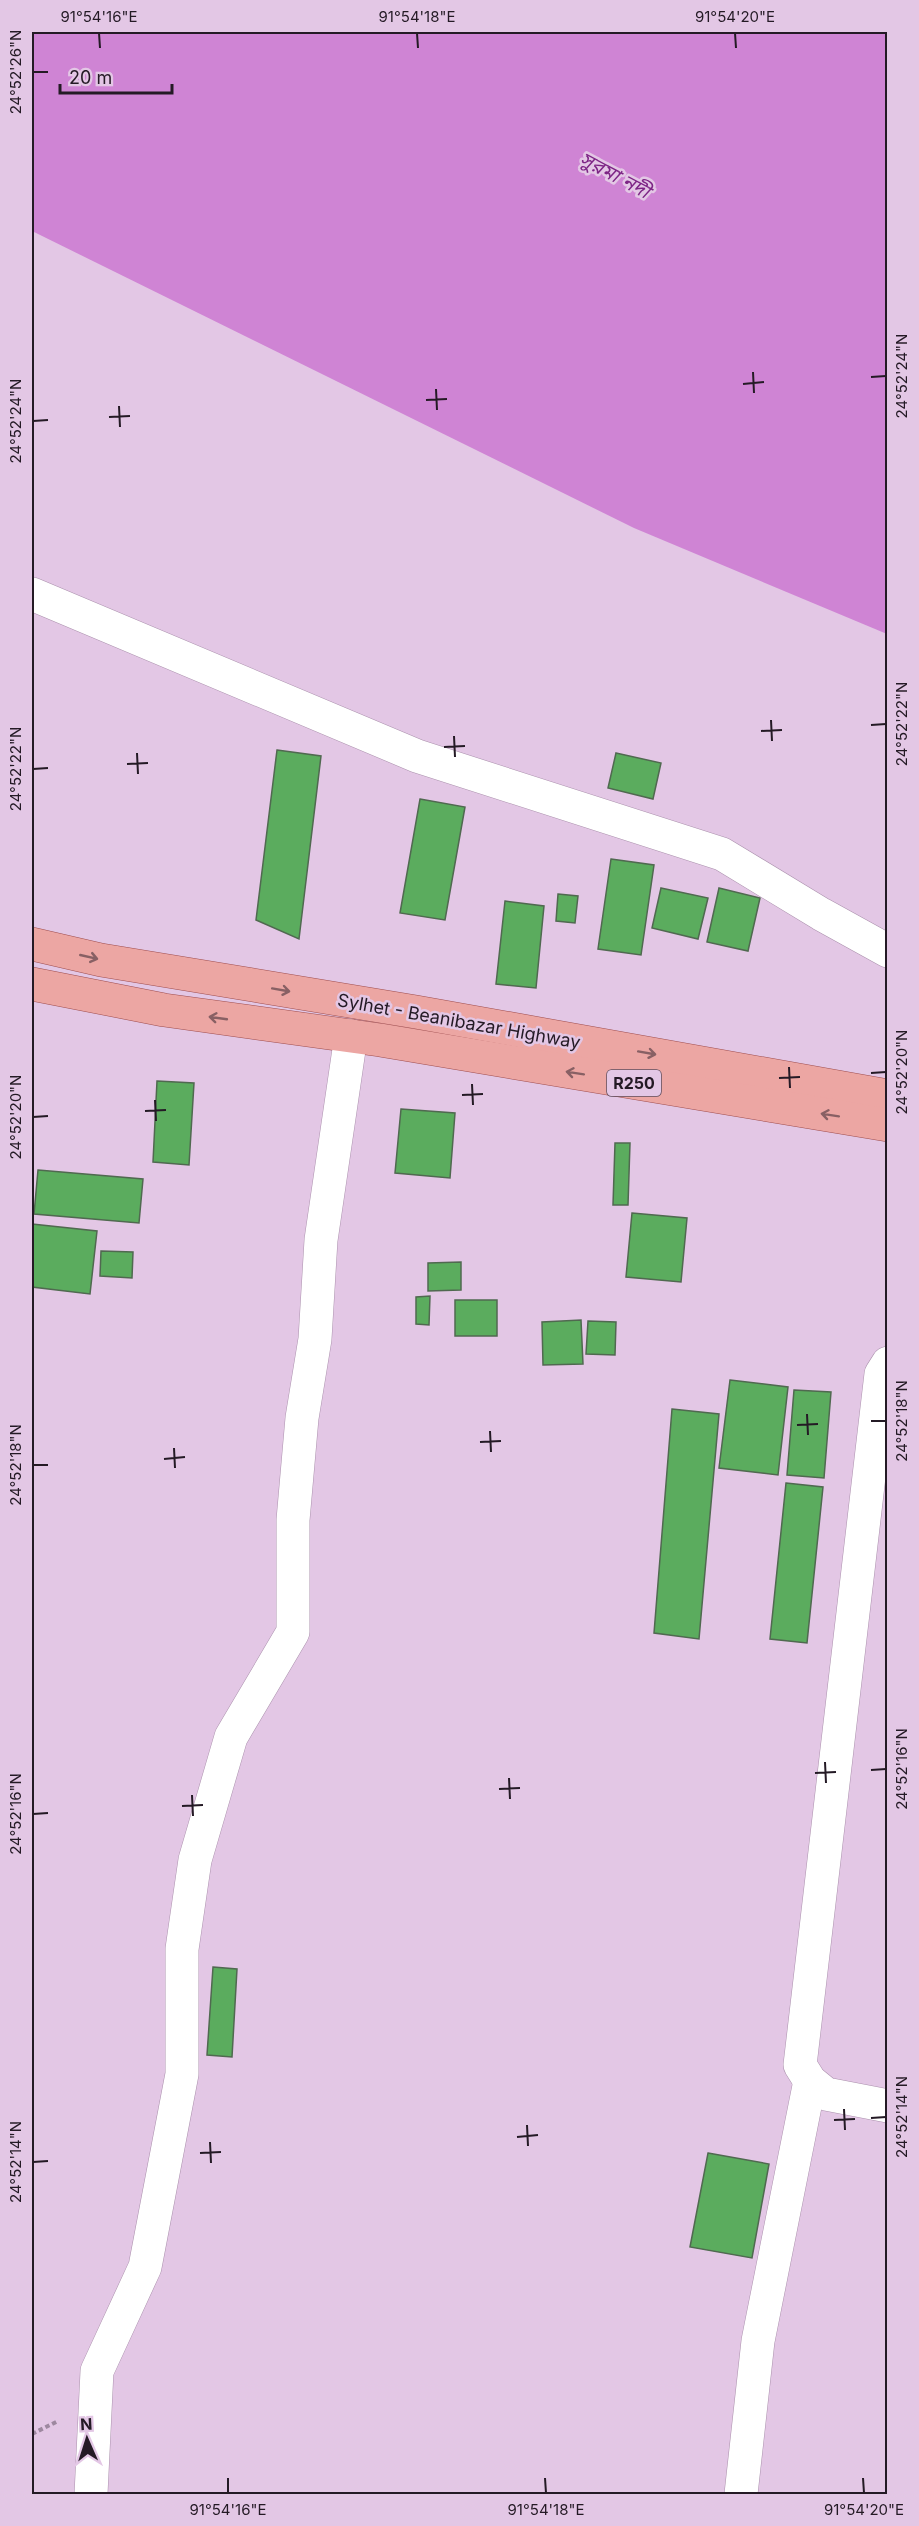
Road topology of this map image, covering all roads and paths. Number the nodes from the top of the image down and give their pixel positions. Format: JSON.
{"nodes":[{"id":1,"x":32,"y":594,"type":"edge"},
{"id":2,"x":32,"y":944,"type":"edge"},
{"id":3,"x":888,"y":951,"type":"edge"},
{"id":4,"x":32,"y":984,"type":"edge"},
{"id":5,"x":351,"y":1036,"type":"junction"},
{"id":6,"x":888,"y":1096,"type":"edge"},
{"id":7,"x":888,"y":1125,"type":"edge"},
{"id":8,"x":888,"y":1363,"type":"edge"},
{"id":9,"x":810,"y":2081,"type":"junction"},
{"id":10,"x":888,"y":2106,"type":"edge"},
{"id":11,"x":91,"y":2494,"type":"edge"},
{"id":12,"x":741,"y":2494,"type":"edge"}],
"edges":[{"from":1,"to":3,"type":"street"},
{"from":2,"to":6,"type":"main road","name":"Sylhet - Beanibazar Highway","number":"R250","one_way":true},
{"from":5,"to":4,"type":"main road","name":"Sylhet - Beanibazar Highway","number":"R250","one_way":true},
{"from":7,"to":5,"type":"main road","name":"Sylhet - Beanibazar Highway","number":"R250","one_way":true},
{"from":5,"to":11,"type":"street"},
{"from":8,"to":9,"type":"street"},
{"from":9,"to":10,"type":"street"},
{"from":9,"to":12,"type":"street"}]}
